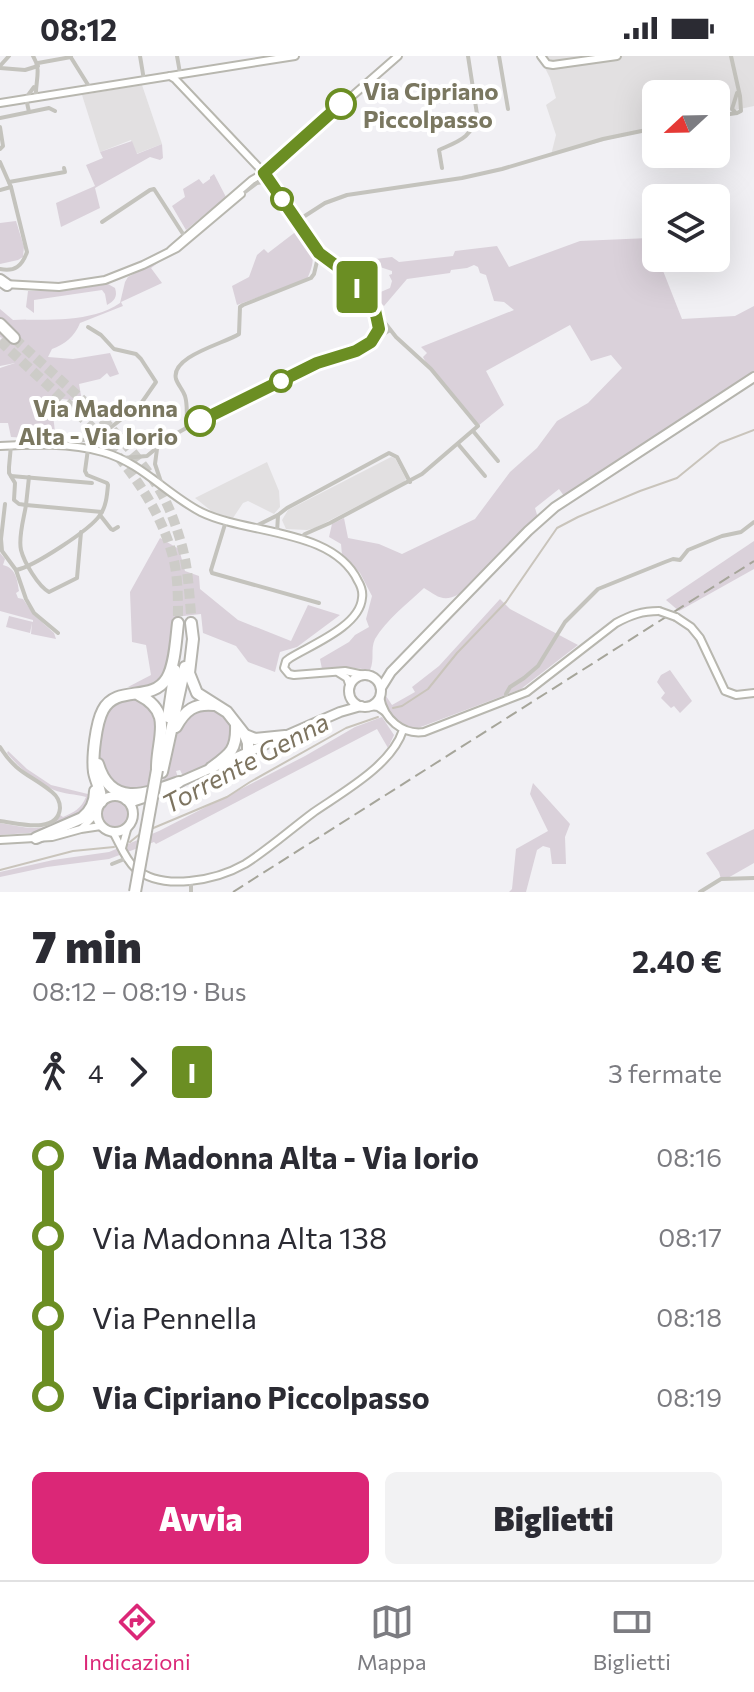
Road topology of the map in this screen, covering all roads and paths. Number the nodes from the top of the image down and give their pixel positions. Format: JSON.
{"nodes":[{"id":1,"x":9,"y":56,"type":"edge"},
{"id":2,"x":33,"y":56,"type":"edge"},
{"id":3,"x":140,"y":56,"type":"edge"},
{"id":4,"x":177,"y":56,"type":"edge"},
{"id":5,"x":295,"y":56,"type":"edge"},
{"id":6,"x":468,"y":56,"type":"edge"},
{"id":7,"x":499,"y":56,"type":"edge"},
{"id":8,"x":541,"y":56,"type":"edge"},
{"id":9,"x":617,"y":56,"type":"edge"},
{"id":10,"x":70,"y":57,"type":"edge"},
{"id":11,"x":395,"y":57,"type":"edge"},
{"id":12,"x":731,"y":57,"type":"edge"},
{"id":13,"x":38,"y":64,"type":"junction"},
{"id":14,"x":0,"y":67,"type":"edge"},
{"id":15,"x":193,"y":72,"type":"junction"},
{"id":16,"x":180,"y":74,"type":"junction"},
{"id":17,"x":170,"y":76,"type":"junction"},
{"id":18,"x":144,"y":80,"type":"junction"},
{"id":19,"x":36,"y":86,"type":"junction"},
{"id":20,"x":90,"y":88,"type":"junction"},
{"id":21,"x":738,"y":91,"type":"junction"},
{"id":22,"x":187,"y":92,"type":"junction"},
{"id":23,"x":36,"y":97,"type":"junction"},
{"id":24,"x":24,"y":98,"type":"junction"},
{"id":25,"x":0,"y":103,"type":"edge"},
{"id":26,"x":508,"y":109,"type":"dead end"},
{"id":27,"x":734,"y":109,"type":"junction"},
{"id":28,"x":55,"y":111,"type":"dead end"},
{"id":29,"x":730,"y":111,"type":"edge"},
{"id":30,"x":26,"y":112,"type":"junction"},
{"id":31,"x":0,"y":118,"type":"edge"},
{"id":32,"x":0,"y":127,"type":"edge"},
{"id":33,"x":642,"y":131,"type":"edge"},
{"id":34,"x":0,"y":149,"type":"edge"},
{"id":35,"x":0,"y":162,"type":"edge"},
{"id":36,"x":254,"y":162,"type":"junction"},
{"id":37,"x":273,"y":164,"type":"junction"},
{"id":38,"x":64,"y":168,"type":"dead end"},
{"id":39,"x":442,"y":168,"type":"dead end"},
{"id":40,"x":258,"y":177,"type":"junction"},
{"id":41,"x":270,"y":182,"type":"junction"},
{"id":42,"x":10,"y":185,"type":"junction"},
{"id":43,"x":0,"y":190,"type":"edge"},
{"id":44,"x":241,"y":195,"type":"junction"},
{"id":45,"x":297,"y":221,"type":"junction"},
{"id":46,"x":102,"y":222,"type":"dead end"},
{"id":47,"x":185,"y":237,"type":"junction"},
{"id":48,"x":171,"y":250,"type":"junction"},
{"id":49,"x":319,"y":253,"type":"junction"},
{"id":50,"x":0,"y":269,"type":"edge"},
{"id":51,"x":2,"y":283,"type":"edge"},
{"id":52,"x":375,"y":310,"type":"junction"},
{"id":53,"x":0,"y":324,"type":"edge"},
{"id":54,"x":88,"y":327,"type":"dead end"},
{"id":55,"x":390,"y":330,"type":"junction"},
{"id":56,"x":14,"y":338,"type":"tunnel mouth"},
{"id":57,"x":371,"y":342,"type":"junction"},
{"id":58,"x":754,"y":377,"type":"edge"},
{"id":59,"x":186,"y":428,"type":"junction"},
{"id":60,"x":475,"y":429,"type":"junction"},
{"id":61,"x":458,"y":444,"type":"junction"},
{"id":62,"x":11,"y":445,"type":"junction"},
{"id":63,"x":53,"y":445,"type":"junction"},
{"id":64,"x":0,"y":446,"type":"edge"},
{"id":65,"x":88,"y":449,"type":"junction"},
{"id":66,"x":157,"y":449,"type":"junction"},
{"id":67,"x":147,"y":456,"type":"junction"},
{"id":68,"x":123,"y":458,"type":"junction"},
{"id":69,"x":498,"y":461,"type":"dead end"},
{"id":70,"x":155,"y":464,"type":"junction"},
{"id":71,"x":143,"y":471,"type":"junction"},
{"id":72,"x":11,"y":476,"type":"junction"},
{"id":73,"x":485,"y":476,"type":"dead end"},
{"id":74,"x":29,"y":477,"type":"junction"},
{"id":75,"x":410,"y":482,"type":"junction"},
{"id":76,"x":92,"y":483,"type":"dead end"},
{"id":77,"x":162,"y":485,"type":"junction"},
{"id":78,"x":14,"y":500,"type":"junction"},
{"id":79,"x":3,"y":504,"type":"edge"},
{"id":80,"x":26,"y":505,"type":"junction"},
{"id":81,"x":101,"y":514,"type":"junction"},
{"id":82,"x":278,"y":515,"type":"junction"},
{"id":83,"x":226,"y":521,"type":"junction"},
{"id":84,"x":268,"y":521,"type":"junction"},
{"id":85,"x":754,"y":522,"type":"edge"},
{"id":86,"x":118,"y":527,"type":"dead end"},
{"id":87,"x":252,"y":527,"type":"junction"},
{"id":88,"x":268,"y":531,"type":"junction"},
{"id":89,"x":81,"y":532,"type":"junction"},
{"id":90,"x":277,"y":533,"type":"junction"},
{"id":91,"x":300,"y":539,"type":"junction"},
{"id":92,"x":30,"y":567,"type":"junction"},
{"id":93,"x":16,"y":570,"type":"junction"},
{"id":94,"x":319,"y":603,"type":"dead end"},
{"id":95,"x":58,"y":633,"type":"dead end"},
{"id":96,"x":336,"y":672,"type":"junction"},
{"id":97,"x":391,"y":672,"type":"junction"},
{"id":98,"x":369,"y":676,"type":"junction"},
{"id":99,"x":350,"y":691,"type":"junction"},
{"id":100,"x":380,"y":693,"type":"junction"},
{"id":101,"x":754,"y":693,"type":"edge"},
{"id":102,"x":139,"y":695,"type":"junction"},
{"id":103,"x":507,"y":701,"type":"junction"},
{"id":104,"x":216,"y":706,"type":"junction"},
{"id":105,"x":365,"y":706,"type":"junction"},
{"id":106,"x":384,"y":711,"type":"junction"},
{"id":107,"x":340,"y":712,"type":"junction"},
{"id":108,"x":403,"y":730,"type":"junction"},
{"id":109,"x":285,"y":736,"type":"junction"},
{"id":110,"x":241,"y":737,"type":"junction"},
{"id":111,"x":96,"y":742,"type":"junction"},
{"id":112,"x":0,"y":747,"type":"edge"},
{"id":113,"x":248,"y":752,"type":"junction"},
{"id":114,"x":211,"y":768,"type":"junction"},
{"id":115,"x":161,"y":770,"type":"junction"},
{"id":116,"x":97,"y":779,"type":"junction"},
{"id":117,"x":179,"y":782,"type":"junction"},
{"id":118,"x":114,"y":796,"type":"junction"},
{"id":119,"x":145,"y":799,"type":"junction"},
{"id":120,"x":126,"y":800,"type":"junction"},
{"id":121,"x":101,"y":802,"type":"junction"},
{"id":122,"x":96,"y":814,"type":"junction"},
{"id":123,"x":133,"y":814,"type":"junction"},
{"id":124,"x":0,"y":821,"type":"edge"},
{"id":125,"x":101,"y":826,"type":"junction"},
{"id":126,"x":128,"y":826,"type":"junction"},
{"id":127,"x":81,"y":829,"type":"junction"},
{"id":128,"x":113,"y":832,"type":"junction"},
{"id":129,"x":36,"y":838,"type":"junction"},
{"id":130,"x":0,"y":840,"type":"edge"},
{"id":131,"x":122,"y":848,"type":"junction"},
{"id":132,"x":127,"y":858,"type":"junction"},
{"id":133,"x":112,"y":864,"type":"dead end"},
{"id":134,"x":754,"y":878,"type":"edge"},
{"id":135,"x":191,"y":882,"type":"junction"},
{"id":136,"x":137,"y":892,"type":"edge"},
{"id":137,"x":191,"y":892,"type":"edge"},
{"id":138,"x":700,"y":892,"type":"edge"}],
"edges":[{"from":1,"to":14,"type":"street"},
{"from":2,"to":13,"type":"street"},
{"from":3,"to":18,"type":"street"},
{"from":4,"to":16,"type":"street"},
{"from":5,"to":15,"type":"street"},
{"from":6,"to":39,"type":"street"},
{"from":7,"to":26,"type":"street"},
{"from":8,"to":9,"type":"street"},
{"from":10,"to":13,"type":"street"},
{"from":10,"to":20,"type":"street"},
{"from":11,"to":37,"type":"street"},
{"from":12,"to":21,"type":"street"},
{"from":13,"to":14,"type":"street"},
{"from":13,"to":19,"type":"street"},
{"from":15,"to":16,"type":"street"},
{"from":15,"to":22,"type":"street"},
{"from":16,"to":17,"type":"street"},
{"from":17,"to":18,"type":"street"},
{"from":17,"to":22,"type":"street"},
{"from":18,"to":20,"type":"street"},
{"from":19,"to":23,"type":"street"},
{"from":19,"to":24,"type":"street"},
{"from":20,"to":23,"type":"street"},
{"from":21,"to":27,"type":"street"},
{"from":21,"to":27,"type":"street"},
{"from":22,"to":36,"type":"street"},
{"from":23,"to":24,"type":"street"},
{"from":24,"to":25,"type":"street"},
{"from":24,"to":30,"type":"street"},
{"from":27,"to":29,"type":"street"},
{"from":28,"to":30,"type":"street"},
{"from":30,"to":31,"type":"street"},
{"from":32,"to":34,"type":"street"},
{"from":33,"to":45,"type":"street"},
{"from":35,"to":42,"type":"street"},
{"from":36,"to":37,"type":"street"},
{"from":36,"to":40,"type":"street"},
{"from":36,"to":40,"type":"street"},
{"from":37,"to":40,"type":"street"},
{"from":38,"to":42,"type":"street"},
{"from":40,"to":41,"type":"street"},
{"from":40,"to":44,"type":"street"},
{"from":40,"to":47,"type":"street"},
{"from":41,"to":44,"type":"street"},
{"from":41,"to":45,"type":"street"},
{"from":42,"to":43,"type":"street"},
{"from":42,"to":50,"type":"street"},
{"from":44,"to":48,"type":"street"},
{"from":45,"to":49,"type":"street"},
{"from":46,"to":47,"type":"street"},
{"from":47,"to":48,"type":"street"},
{"from":48,"to":51,"type":"street"},
{"from":49,"to":52,"type":"street"},
{"from":49,"to":59,"type":"street"},
{"from":52,"to":55,"type":"street"},
{"from":52,"to":57,"type":"street"},
{"from":53,"to":56,"type":"highway"},
{"from":54,"to":63,"type":"street"},
{"from":55,"to":57,"type":"street"},
{"from":55,"to":60,"type":"street"},
{"from":57,"to":59,"type":"street"},
{"from":58,"to":97,"type":"main road"},
{"from":59,"to":66,"type":"street"},
{"from":60,"to":61,"type":"street"},
{"from":60,"to":69,"type":"street"},
{"from":61,"to":73,"type":"street"},
{"from":61,"to":75,"type":"street"},
{"from":62,"to":63,"type":"street"},
{"from":62,"to":64,"type":"street"},
{"from":62,"to":72,"type":"street"},
{"from":63,"to":65,"type":"street"},
{"from":65,"to":68,"type":"street"},
{"from":65,"to":81,"type":"street"},
{"from":66,"to":67,"type":"street"},
{"from":66,"to":70,"type":"street"},
{"from":67,"to":68,"type":"street"},
{"from":67,"to":71,"type":"street"},
{"from":68,"to":71,"type":"street"},
{"from":70,"to":71,"type":"street"},
{"from":70,"to":77,"type":"street"},
{"from":71,"to":77,"type":"street"},
{"from":72,"to":74,"type":"street"},
{"from":72,"to":78,"type":"street"},
{"from":74,"to":76,"type":"street"},
{"from":74,"to":80,"type":"street"},
{"from":75,"to":82,"type":"street"},
{"from":75,"to":91,"type":"street"},
{"from":77,"to":83,"type":"street"},
{"from":78,"to":79,"type":"street"},
{"from":78,"to":80,"type":"street"},
{"from":79,"to":93,"type":"street"},
{"from":80,"to":81,"type":"street"},
{"from":80,"to":92,"type":"street"},
{"from":81,"to":86,"type":"street"},
{"from":81,"to":89,"type":"street"},
{"from":82,"to":84,"type":"street"},
{"from":82,"to":90,"type":"street"},
{"from":83,"to":87,"type":"street"},
{"from":83,"to":94,"type":"street"},
{"from":84,"to":87,"type":"street"},
{"from":84,"to":88,"type":"street"},
{"from":85,"to":103,"type":"street"},
{"from":87,"to":88,"type":"street"},
{"from":88,"to":90,"type":"street"},
{"from":89,"to":92,"type":"street"},
{"from":89,"to":92,"type":"street"},
{"from":90,"to":91,"type":"street"},
{"from":91,"to":96,"type":"street"},
{"from":92,"to":93,"type":"street"},
{"from":93,"to":95,"type":"street"},
{"from":96,"to":98,"type":"street"},
{"from":96,"to":99,"type":"street"},
{"from":97,"to":98,"type":"main road"},
{"from":97,"to":100,"type":"main road"},
{"from":98,"to":99,"type":"main road"},
{"from":98,"to":100,"type":"main road"},
{"from":99,"to":105,"type":"main road"},
{"from":99,"to":107,"type":"main road"},
{"from":100,"to":105,"type":"main road"},
{"from":100,"to":106,"type":"street"},
{"from":101,"to":103,"type":"street","bridge":true},
{"from":102,"to":111,"type":"highway"},
{"from":102,"to":115,"type":"highway"},
{"from":102,"to":115,"type":"highway"},
{"from":103,"to":108,"type":"street"},
{"from":104,"to":110,"type":"highway"},
{"from":104,"to":115,"type":"highway"},
{"from":104,"to":115,"type":"highway"},
{"from":105,"to":106,"type":"street"},
{"from":105,"to":107,"type":"main road"},
{"from":106,"to":108,"type":"street"},
{"from":107,"to":109,"type":"main road"},
{"from":108,"to":135,"type":"street"},
{"from":109,"to":110,"type":"highway"},
{"from":109,"to":113,"type":"main road"},
{"from":110,"to":113,"type":"highway"},
{"from":110,"to":114,"type":"highway"},
{"from":111,"to":116,"type":"highway"},
{"from":111,"to":117,"type":"highway"},
{"from":111,"to":129,"type":"highway"},
{"from":112,"to":124,"type":"street"},
{"from":113,"to":114,"type":"main road"},
{"from":114,"to":117,"type":"main road"},
{"from":115,"to":136,"type":"highway","bridge":true},
{"from":116,"to":118,"type":"highway"},
{"from":116,"to":121,"type":"highway"},
{"from":117,"to":119,"type":"main road"},
{"from":118,"to":120,"type":"main road"},
{"from":118,"to":121,"type":"main road"},
{"from":119,"to":120,"type":"main road"},
{"from":119,"to":123,"type":"main road"},
{"from":120,"to":123,"type":"main road"},
{"from":121,"to":122,"type":"main road"},
{"from":122,"to":125,"type":"main road"},
{"from":122,"to":127,"type":"street"},
{"from":123,"to":126,"type":"main road"},
{"from":125,"to":127,"type":"street"},
{"from":125,"to":128,"type":"main road"},
{"from":126,"to":128,"type":"main road"},
{"from":126,"to":131,"type":"street"},
{"from":127,"to":129,"type":"street"},
{"from":128,"to":131,"type":"street"},
{"from":129,"to":130,"type":"street"},
{"from":131,"to":132,"type":"street"},
{"from":132,"to":133,"type":"street"},
{"from":132,"to":135,"type":"street"},
{"from":134,"to":138,"type":"street"},
{"from":135,"to":137,"type":"street"}]}
